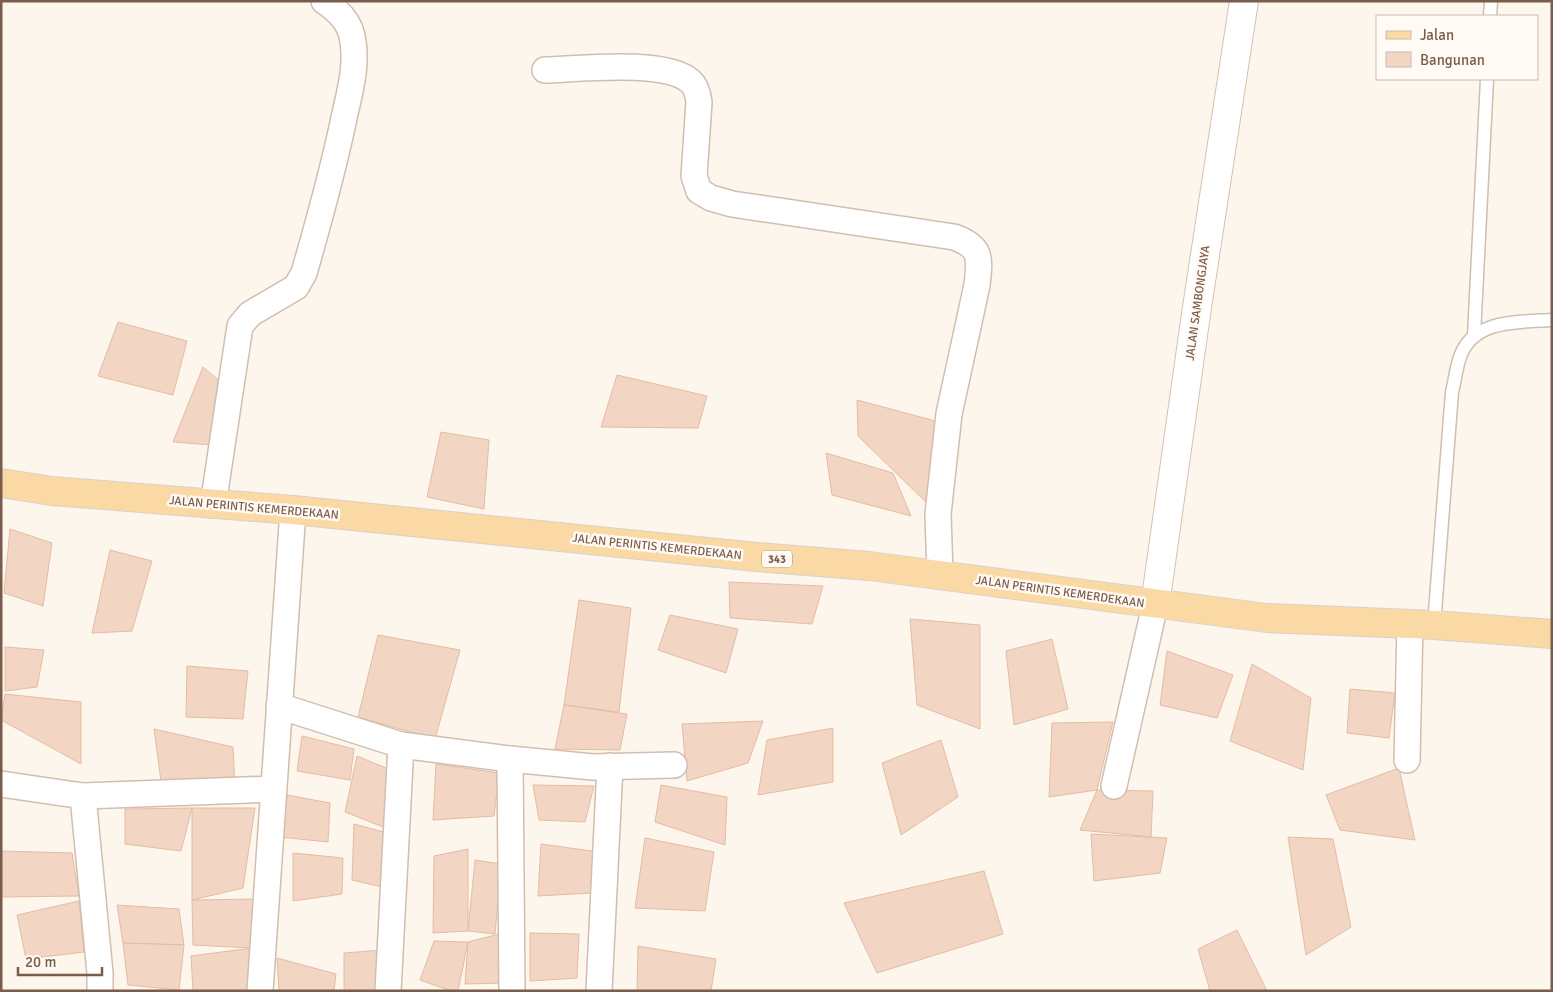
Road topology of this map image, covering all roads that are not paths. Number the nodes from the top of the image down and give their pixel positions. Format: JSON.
{"nodes":[{"id":1,"x":324,"y":1,"type":"edge"},
{"id":2,"x":1244,"y":1,"type":"edge"},
{"id":3,"x":1491,"y":1,"type":"edge"},
{"id":4,"x":1490,"y":15,"type":"edge"},
{"id":5,"x":545,"y":70,"type":"dead end"},
{"id":6,"x":1487,"y":80,"type":"edge"},
{"id":7,"x":1552,"y":320,"type":"edge"},
{"id":8,"x":1474,"y":335,"type":"junction"},
{"id":9,"x":1,"y":483,"type":"edge"},
{"id":10,"x":213,"y":504,"type":"junction"},
{"id":11,"x":293,"y":510,"type":"junction"},
{"id":12,"x":940,"y":576,"type":"junction"},
{"id":13,"x":1155,"y":605,"type":"junction"},
{"id":14,"x":1422,"y":624,"type":"junction"},
{"id":15,"x":1552,"y":634,"type":"edge"},
{"id":16,"x":279,"y":706,"type":"junction"},
{"id":17,"x":401,"y":745,"type":"junction"},
{"id":18,"x":510,"y":759,"type":"junction"},
{"id":19,"x":1407,"y":760,"type":"dead end"},
{"id":20,"x":674,"y":765,"type":"dead end"},
{"id":21,"x":610,"y":766,"type":"junction"},
{"id":22,"x":1,"y":784,"type":"edge"},
{"id":23,"x":1114,"y":786,"type":"dead end"},
{"id":24,"x":273,"y":790,"type":"junction"},
{"id":25,"x":84,"y":796,"type":"junction"},
{"id":26,"x":100,"y":991,"type":"edge"},
{"id":27,"x":260,"y":991,"type":"edge"},
{"id":28,"x":388,"y":991,"type":"edge"},
{"id":29,"x":512,"y":991,"type":"edge"},
{"id":30,"x":599,"y":991,"type":"edge"}],
"edges":[{"from":1,"to":10,"type":"street"},
{"from":2,"to":13,"type":"street","name":"JALAN SAMBONGJAYA"},
{"from":3,"to":4,"type":"lane"},
{"from":5,"to":12,"type":"street"},
{"from":6,"to":8,"type":"lane"},
{"from":7,"to":8,"type":"lane"},
{"from":8,"to":14,"type":"lane"},
{"from":9,"to":10,"type":"main road","name":"JALAN PERINTIS KEMERDEKAAN","number":"343"},
{"from":10,"to":11,"type":"main road","name":"JALAN PERINTIS KEMERDEKAAN","number":"343"},
{"from":11,"to":12,"type":"main road","name":"JALAN PERINTIS KEMERDEKAAN","number":"343"},
{"from":11,"to":16,"type":"street"},
{"from":12,"to":13,"type":"main road","name":"JALAN PERINTIS KEMERDEKAAN","number":"343"},
{"from":13,"to":14,"type":"main road","name":"JALAN PERINTIS KEMERDEKAAN","number":"343"},
{"from":13,"to":23,"type":"street"},
{"from":14,"to":15,"type":"main road","name":"JALAN PERINTIS KEMERDEKAAN","number":"343"},
{"from":14,"to":19,"type":"street"},
{"from":16,"to":17,"type":"street"},
{"from":16,"to":24,"type":"street"},
{"from":17,"to":18,"type":"street"},
{"from":17,"to":28,"type":"street"},
{"from":18,"to":21,"type":"street"},
{"from":18,"to":29,"type":"street"},
{"from":20,"to":21,"type":"street"},
{"from":21,"to":30,"type":"street"},
{"from":22,"to":25,"type":"street"},
{"from":24,"to":25,"type":"street"},
{"from":24,"to":27,"type":"street"},
{"from":25,"to":26,"type":"street"}]}
